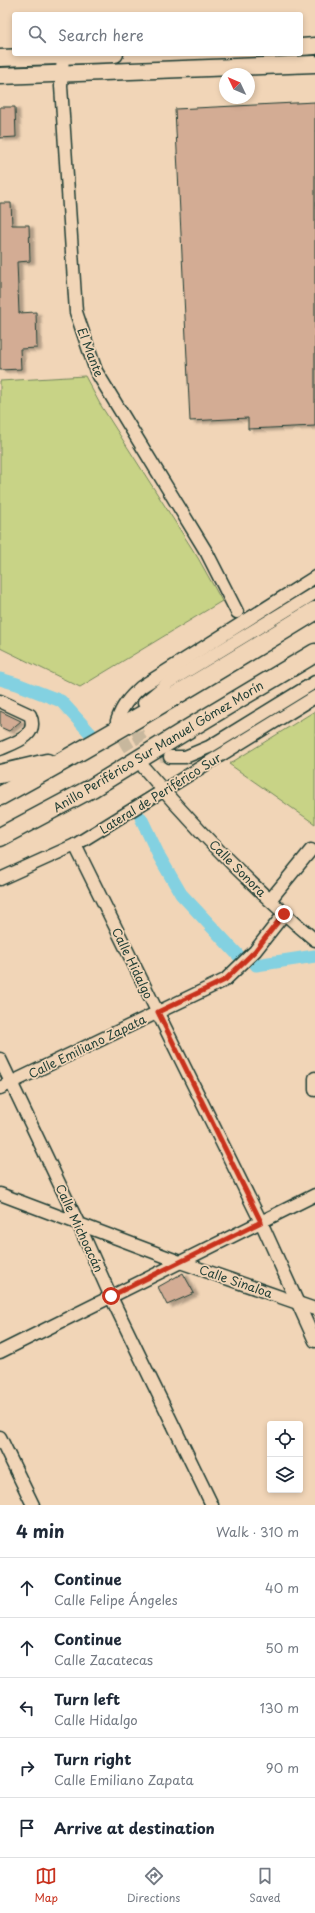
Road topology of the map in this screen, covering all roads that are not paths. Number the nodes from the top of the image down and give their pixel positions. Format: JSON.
{"nodes":[{"id":1,"x":315,"y":46,"type":"edge"},
{"id":2,"x":303,"y":47,"type":"edge"},
{"id":3,"x":63,"y":56,"type":"joint"},
{"id":4,"x":0,"y":58,"type":"edge"},
{"id":5,"x":315,"y":64,"type":"edge"},
{"id":6,"x":62,"y":74,"type":"junction"},
{"id":7,"x":0,"y":76,"type":"edge"},
{"id":8,"x":315,"y":576,"type":"edge"},
{"id":9,"x":315,"y":593,"type":"edge"},
{"id":10,"x":237,"y":612,"type":"dead end"},
{"id":11,"x":315,"y":612,"type":"edge"},
{"id":12,"x":315,"y":652,"type":"edge"},
{"id":13,"x":315,"y":682,"type":"edge"},
{"id":14,"x":315,"y":697,"type":"edge"},
{"id":15,"x":0,"y":701,"type":"edge"},
{"id":16,"x":144,"y":703,"type":"dead end"},
{"id":17,"x":117,"y":721,"type":"tunnel mouth"},
{"id":18,"x":0,"y":749,"type":"edge"},
{"id":19,"x":73,"y":756,"type":"junction"},
{"id":20,"x":170,"y":757,"type":"tunnel mouth"},
{"id":21,"x":144,"y":768,"type":"tunnel mouth"},
{"id":22,"x":0,"y":774,"type":"edge"},
{"id":23,"x":164,"y":791,"type":"junction"},
{"id":24,"x":0,"y":796,"type":"edge"},
{"id":25,"x":0,"y":837,"type":"edge"},
{"id":26,"x":75,"y":845,"type":"junction"},
{"id":27,"x":310,"y":850,"type":"dead end"},
{"id":28,"x":0,"y":879,"type":"edge"},
{"id":29,"x":270,"y":900,"type":"junction"},
{"id":30,"x":284,"y":914,"type":"junction"},
{"id":31,"x":315,"y":940,"type":"edge"},
{"id":32,"x":158,"y":1012,"type":"junction"},
{"id":33,"x":0,"y":1059,"type":"edge"},
{"id":34,"x":5,"y":1086,"type":"edge"},
{"id":35,"x":0,"y":1194,"type":"edge"},
{"id":36,"x":315,"y":1194,"type":"edge"},
{"id":37,"x":261,"y":1222,"type":"junction"},
{"id":38,"x":78,"y":1223,"type":"junction"},
{"id":39,"x":180,"y":1262,"type":"junction"},
{"id":40,"x":111,"y":1296,"type":"junction"},
{"id":41,"x":296,"y":1303,"type":"junction"},
{"id":42,"x":315,"y":1309,"type":"edge"},
{"id":43,"x":315,"y":1341,"type":"edge"},
{"id":44,"x":0,"y":1352,"type":"edge"},
{"id":45,"x":0,"y":1437,"type":"edge"},
{"id":46,"x":33,"y":1505,"type":"edge"},
{"id":47,"x":212,"y":1505,"type":"edge"}],
"edges":[{"from":1,"to":2,"type":"main road"},
{"from":3,"to":4,"type":"main road"},
{"from":3,"to":6,"type":"street","name":"El Mante"},
{"from":5,"to":6,"type":"main road"},
{"from":6,"to":7,"type":"main road"},
{"from":6,"to":10,"type":"street","name":"El Mante"},
{"from":8,"to":17,"type":"street"},
{"from":9,"to":16,"type":"street"},
{"from":11,"to":19,"type":"highway"},
{"from":12,"to":25,"type":"highway","name":"Anillo Periférico Sur Manuel Gómez Morín"},
{"from":13,"to":20,"type":"street"},
{"from":14,"to":23,"type":"street","name":"Lateral de Periférico Sur"},
{"from":15,"to":18,"type":"street"},
{"from":19,"to":22,"type":"highway"},
{"from":19,"to":24,"type":"highway"},
{"from":21,"to":23,"type":"street","name":"Calle Sonora"},
{"from":23,"to":26,"type":"street","name":"Lateral de Periférico Sur"},
{"from":23,"to":29,"type":"street","name":"Calle Sonora"},
{"from":26,"to":28,"type":"street","name":"Lateral de Periférico Sur"},
{"from":26,"to":32,"type":"street","name":"Calle Hidalgo"},
{"from":27,"to":29,"type":"street"},
{"from":29,"to":30,"type":"street","name":"Calle Sonora"},
{"from":30,"to":31,"type":"street","name":"Calle Sonora"},
{"from":30,"to":32,"type":"street","name":"Calle Emiliano Zapata"},
{"from":32,"to":34,"type":"street","name":"Calle Emiliano Zapata"},
{"from":32,"to":37,"type":"street","name":"Calle Hidalgo"},
{"from":33,"to":34,"type":"street","name":"Calle Michoacán"},
{"from":34,"to":38,"type":"street","name":"Calle Michoacán"},
{"from":35,"to":38,"type":"street","name":"Calle Sinaloa"},
{"from":36,"to":37,"type":"street"},
{"from":37,"to":39,"type":"street"},
{"from":37,"to":41,"type":"street","name":"Calle Hidalgo"},
{"from":38,"to":39,"type":"street","name":"Calle Sinaloa"},
{"from":38,"to":40,"type":"street","name":"Calle Michoacán"},
{"from":39,"to":40,"type":"street"},
{"from":39,"to":41,"type":"street","name":"Calle Sinaloa"},
{"from":40,"to":44,"type":"street"},
{"from":40,"to":47,"type":"street","name":"Calle Michoacán"},
{"from":41,"to":42,"type":"street","name":"Calle Sinaloa"},
{"from":41,"to":43,"type":"street","name":"Calle Hidalgo"},
{"from":45,"to":46,"type":"street"}]}
